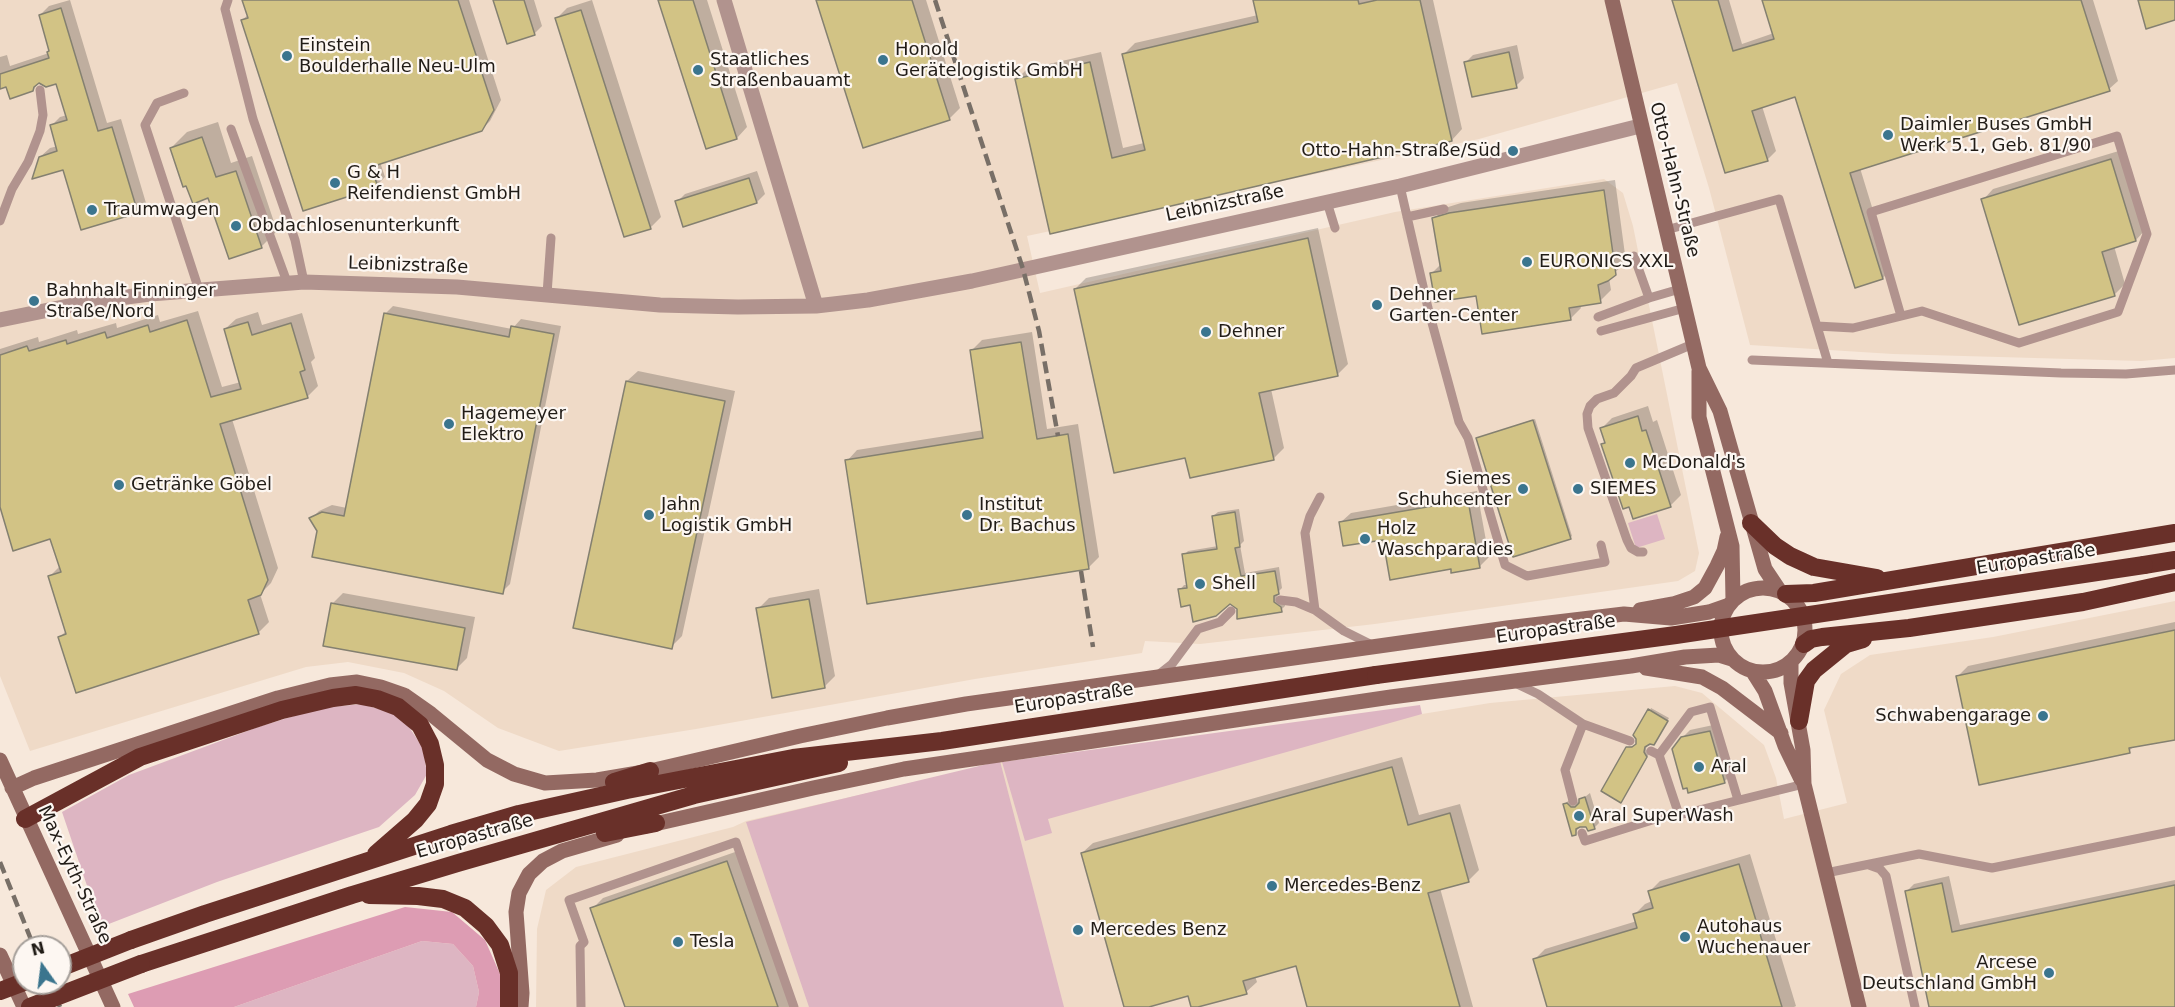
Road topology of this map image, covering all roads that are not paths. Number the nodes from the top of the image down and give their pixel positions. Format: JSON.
{"nodes":[{"id":1,"x":219,"y":0,"type":"edge"},
{"id":2,"x":724,"y":0,"type":"edge"},
{"id":3,"x":1612,"y":0,"type":"edge"},
{"id":4,"x":226,"y":5,"type":"edge"},
{"id":5,"x":40,"y":90,"type":"dead end"},
{"id":6,"x":184,"y":93,"type":"dead end"},
{"id":7,"x":1640,"y":126,"type":"junction"},
{"id":8,"x":231,"y":129,"type":"dead end"},
{"id":9,"x":1400,"y":186,"type":"junction"},
{"id":10,"x":1327,"y":202,"type":"junction"},
{"id":11,"x":1444,"y":209,"type":"dead end"},
{"id":12,"x":1407,"y":217,"type":"junction"},
{"id":13,"x":0,"y":221,"type":"edge"},
{"id":14,"x":1335,"y":228,"type":"dead end"},
{"id":15,"x":1666,"y":230,"type":"junction"},
{"id":16,"x":551,"y":238,"type":"dead end"},
{"id":17,"x":1634,"y":256,"type":"dead end"},
{"id":18,"x":287,"y":282,"type":"junction"},
{"id":19,"x":304,"y":282,"type":"junction"},
{"id":20,"x":1680,"y":289,"type":"junction"},
{"id":21,"x":199,"y":290,"type":"junction"},
{"id":22,"x":547,"y":294,"type":"junction"},
{"id":23,"x":1649,"y":298,"type":"junction"},
{"id":24,"x":816,"y":306,"type":"junction"},
{"id":25,"x":1685,"y":308,"type":"junction"},
{"id":26,"x":1901,"y":316,"type":"junction"},
{"id":27,"x":1598,"y":317,"type":"dead end"},
{"id":28,"x":0,"y":320,"type":"edge"},
{"id":29,"x":1817,"y":326,"type":"junction"},
{"id":30,"x":1601,"y":331,"type":"dead end"},
{"id":31,"x":1693,"y":344,"type":"junction"},
{"id":32,"x":1752,"y":360,"type":"dead end"},
{"id":33,"x":1828,"y":363,"type":"junction"},
{"id":34,"x":1699,"y":368,"type":"junction"},
{"id":35,"x":2175,"y":370,"type":"edge"},
{"id":36,"x":1320,"y":497,"type":"dead end"},
{"id":37,"x":1751,"y":523,"type":"junction"},
{"id":38,"x":1728,"y":531,"type":"junction"},
{"id":39,"x":2175,"y":533,"type":"edge"},
{"id":40,"x":1601,"y":545,"type":"dead end"},
{"id":41,"x":1643,"y":552,"type":"dead end"},
{"id":42,"x":2175,"y":560,"type":"edge"},
{"id":43,"x":1891,"y":580,"type":"junction"},
{"id":44,"x":2175,"y":582,"type":"edge"},
{"id":45,"x":1782,"y":592,"type":"junction"},
{"id":46,"x":1280,"y":600,"type":"dead end"},
{"id":47,"x":1731,"y":603,"type":"junction"},
{"id":48,"x":1315,"y":610,"type":"junction"},
{"id":49,"x":1231,"y":611,"type":"dead end"},
{"id":50,"x":1624,"y":614,"type":"junction"},
{"id":51,"x":1909,"y":628,"type":"junction"},
{"id":52,"x":1804,"y":644,"type":"junction"},
{"id":53,"x":1374,"y":646,"type":"junction"},
{"id":54,"x":1732,"y":659,"type":"junction"},
{"id":55,"x":1791,"y":663,"type":"junction"},
{"id":56,"x":1631,"y":666,"type":"junction"},
{"id":57,"x":1753,"y":672,"type":"junction"},
{"id":58,"x":1155,"y":678,"type":"junction"},
{"id":59,"x":1513,"y":682,"type":"junction"},
{"id":60,"x":1799,"y":721,"type":"junction"},
{"id":61,"x":1583,"y":724,"type":"junction"},
{"id":62,"x":1781,"y":734,"type":"junction"},
{"id":63,"x":942,"y":741,"type":"junction"},
{"id":64,"x":1630,"y":741,"type":"dead end"},
{"id":65,"x":0,"y":760,"type":"edge"},
{"id":66,"x":650,"y":771,"type":"junction"},
{"id":67,"x":1804,"y":784,"type":"junction"},
{"id":68,"x":12,"y":788,"type":"junction"},
{"id":69,"x":1738,"y":800,"type":"junction"},
{"id":70,"x":1573,"y":801,"type":"dead end"},
{"id":71,"x":1678,"y":812,"type":"junction"},
{"id":72,"x":519,"y":814,"type":"junction"},
{"id":73,"x":25,"y":819,"type":"junction"},
{"id":74,"x":656,"y":823,"type":"junction"},
{"id":75,"x":2175,"y":831,"type":"edge"},
{"id":76,"x":1582,"y":833,"type":"dead end"},
{"id":77,"x":503,"y":851,"type":"junction"},
{"id":78,"x":368,"y":860,"type":"junction"},
{"id":79,"x":1869,"y":865,"type":"junction"},
{"id":80,"x":1826,"y":873,"type":"junction"},
{"id":81,"x":352,"y":895,"type":"junction"},
{"id":82,"x":0,"y":955,"type":"edge"},
{"id":83,"x":72,"y":963,"type":"edge"},
{"id":84,"x":24,"y":1007,"type":"edge"},
{"id":85,"x":30,"y":1007,"type":"edge"},
{"id":86,"x":113,"y":1007,"type":"edge"},
{"id":87,"x":509,"y":1007,"type":"edge"},
{"id":88,"x":521,"y":1007,"type":"edge"},
{"id":89,"x":580,"y":1007,"type":"edge"},
{"id":90,"x":794,"y":1007,"type":"edge"},
{"id":91,"x":1859,"y":1007,"type":"edge"},
{"id":92,"x":1915,"y":1007,"type":"edge"}],
"edges":[{"from":1,"to":4,"type":"lane"},
{"from":2,"to":24,"type":"street"},
{"from":3,"to":7,"type":"street","name":"Otto-Hahn-Straße"},
{"from":4,"to":19,"type":"lane"},
{"from":5,"to":13,"type":"lane"},
{"from":6,"to":21,"type":"lane"},
{"from":7,"to":9,"type":"street","name":"Leibnizstraße"},
{"from":7,"to":15,"type":"street","name":"Otto-Hahn-Straße"},
{"from":8,"to":18,"type":"lane"},
{"from":9,"to":10,"type":"street","name":"Leibnizstraße"},
{"from":9,"to":12,"type":"lane"},
{"from":10,"to":14,"type":"lane"},
{"from":10,"to":24,"type":"street","name":"Leibnizstraße"},
{"from":11,"to":12,"type":"lane"},
{"from":12,"to":40,"type":"lane"},
{"from":15,"to":20,"type":"street","name":"Otto-Hahn-Straße"},
{"from":15,"to":29,"type":"lane"},
{"from":16,"to":22,"type":"lane"},
{"from":17,"to":23,"type":"lane"},
{"from":18,"to":19,"type":"street","name":"Leibnizstraße"},
{"from":18,"to":21,"type":"street","name":"Leibnizstraße"},
{"from":19,"to":22,"type":"street","name":"Leibnizstraße"},
{"from":20,"to":23,"type":"lane"},
{"from":20,"to":25,"type":"street","name":"Otto-Hahn-Straße"},
{"from":21,"to":28,"type":"street","name":"Leibnizstraße"},
{"from":22,"to":24,"type":"street","name":"Leibnizstraße"},
{"from":23,"to":27,"type":"lane"},
{"from":25,"to":30,"type":"lane"},
{"from":25,"to":31,"type":"street","name":"Otto-Hahn-Straße"},
{"from":26,"to":26,"type":"lane"},
{"from":26,"to":29,"type":"lane"},
{"from":29,"to":33,"type":"lane"},
{"from":31,"to":34,"type":"street","name":"Otto-Hahn-Straße"},
{"from":31,"to":41,"type":"lane"},
{"from":32,"to":33,"type":"lane"},
{"from":33,"to":35,"type":"lane"},
{"from":34,"to":37,"type":"street","name":"Otto-Hahn-Straße"},
{"from":34,"to":38,"type":"street","name":"Otto-Hahn-Straße"},
{"from":36,"to":48,"type":"lane"},
{"from":37,"to":43,"type":"highway"},
{"from":37,"to":45,"type":"street","name":"Otto-Hahn-Straße"},
{"from":38,"to":47,"type":"street","name":"Otto-Hahn-Straße"},
{"from":38,"to":50,"type":"street"},
{"from":39,"to":43,"type":"highway"},
{"from":42,"to":63,"type":"highway","name":"Europastraße","bridge":true},
{"from":43,"to":45,"type":"highway"},
{"from":44,"to":51,"type":"highway"},
{"from":45,"to":47,"type":"street"},
{"from":45,"to":52,"type":"street"},
{"from":46,"to":48,"type":"lane"},
{"from":47,"to":50,"type":"street","name":"Europastraße"},
{"from":47,"to":54,"type":"street"},
{"from":48,"to":53,"type":"lane"},
{"from":49,"to":58,"type":"lane"},
{"from":50,"to":53,"type":"street","name":"Europastraße"},
{"from":51,"to":52,"type":"highway"},
{"from":51,"to":60,"type":"highway"},
{"from":52,"to":55,"type":"street"},
{"from":53,"to":58,"type":"street","name":"Europastraße"},
{"from":54,"to":56,"type":"street"},
{"from":54,"to":57,"type":"street"},
{"from":55,"to":57,"type":"street"},
{"from":55,"to":60,"type":"street"},
{"from":56,"to":59,"type":"street"},
{"from":56,"to":62,"type":"street"},
{"from":57,"to":62,"type":"street"},
{"from":58,"to":66,"type":"street","name":"Europastraße"},
{"from":59,"to":61,"type":"lane"},
{"from":59,"to":74,"type":"street"},
{"from":60,"to":67,"type":"street"},
{"from":61,"to":64,"type":"lane"},
{"from":61,"to":70,"type":"lane"},
{"from":62,"to":67,"type":"street"},
{"from":63,"to":72,"type":"highway","name":"Europastraße"},
{"from":63,"to":77,"type":"highway","name":"Europastraße"},
{"from":65,"to":68,"type":"street","name":"Max-Eyth-Straße"},
{"from":66,"to":68,"type":"street","name":"Europastraße"},
{"from":66,"to":72,"type":"highway"},
{"from":67,"to":69,"type":"lane"},
{"from":67,"to":80,"type":"street"},
{"from":68,"to":73,"type":"street","name":"Max-Eyth-Straße"},
{"from":69,"to":71,"type":"lane"},
{"from":69,"to":71,"type":"lane"},
{"from":71,"to":76,"type":"lane"},
{"from":72,"to":78,"type":"highway","name":"Europastraße"},
{"from":73,"to":78,"type":"highway"},
{"from":73,"to":86,"type":"street","name":"Max-Eyth-Straße"},
{"from":74,"to":77,"type":"highway"},
{"from":74,"to":88,"type":"street"},
{"from":75,"to":79,"type":"lane"},
{"from":77,"to":81,"type":"highway","name":"Europastraße"},
{"from":78,"to":83,"type":"highway","name":"Europastraße","bridge":true},
{"from":79,"to":80,"type":"lane"},
{"from":79,"to":92,"type":"lane"},
{"from":80,"to":91,"type":"street"},
{"from":81,"to":85,"type":"highway","name":"Europastraße","bridge":true},
{"from":81,"to":87,"type":"highway"},
{"from":82,"to":84,"type":"street"},
{"from":89,"to":90,"type":"lane"}]}
